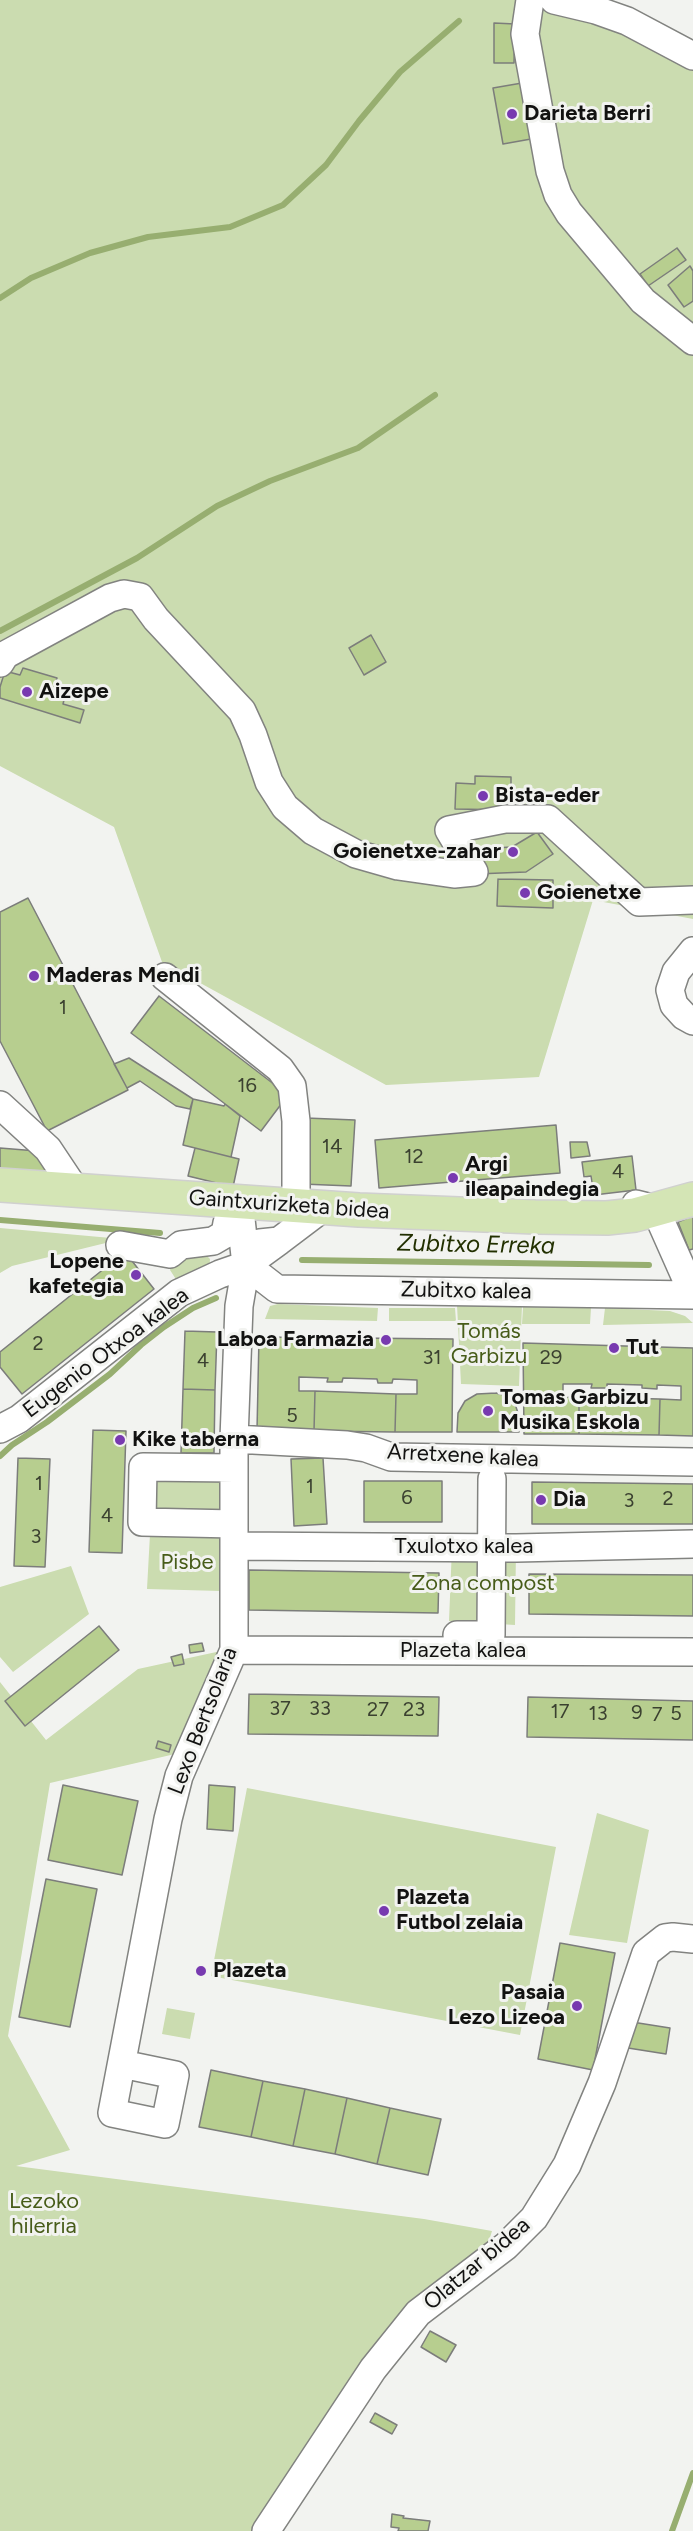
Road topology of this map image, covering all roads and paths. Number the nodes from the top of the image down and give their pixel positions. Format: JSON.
{"nodes":[{"id":1,"x":530,"y":0,"type":"edge"},
{"id":2,"x":554,"y":0,"type":"edge"},
{"id":3,"x":693,"y":56,"type":"edge"},
{"id":4,"x":693,"y":341,"type":"edge"},
{"id":5,"x":0,"y":663,"type":"edge"},
{"id":6,"x":693,"y":900,"type":"edge"},
{"id":7,"x":693,"y":951,"type":"edge"},
{"id":8,"x":165,"y":977,"type":"dead end"},
{"id":9,"x":693,"y":1021,"type":"edge"},
{"id":10,"x":0,"y":1105,"type":"edge"},
{"id":11,"x":693,"y":1182,"type":"edge"},
{"id":12,"x":0,"y":1185,"type":"edge"},
{"id":13,"x":76,"y":1191,"type":"junction"},
{"id":14,"x":693,"y":1199,"type":"edge"},
{"id":15,"x":643,"y":1207,"type":"junction"},
{"id":16,"x":240,"y":1213,"type":"junction"},
{"id":17,"x":294,"y":1218,"type":"junction"},
{"id":18,"x":120,"y":1245,"type":"dead end"},
{"id":19,"x":246,"y":1265,"type":"junction"},
{"id":20,"x":693,"y":1295,"type":"edge"},
{"id":21,"x":6,"y":1417,"type":"edge"},
{"id":22,"x":234,"y":1439,"type":"junction"},
{"id":23,"x":693,"y":1462,"type":"edge"},
{"id":24,"x":234,"y":1468,"type":"junction"},
{"id":25,"x":492,"y":1479,"type":"dead end"},
{"id":26,"x":234,"y":1535,"type":"junction"},
{"id":27,"x":693,"y":1544,"type":"edge"},
{"id":28,"x":492,"y":1548,"type":"junction"},
{"id":29,"x":234,"y":1650,"type":"junction"},
{"id":30,"x":447,"y":1651,"type":"junction"},
{"id":31,"x":693,"y":1652,"type":"edge"},
{"id":32,"x":693,"y":1939,"type":"edge"},
{"id":33,"x":122,"y":2064,"type":"dead end"},
{"id":34,"x":266,"y":2531,"type":"edge"}],
"edges":[{"from":1,"to":4,"type":"street"},
{"from":2,"to":3,"type":"street"},
{"from":5,"to":6,"type":"street"},
{"from":7,"to":9,"type":"street"},
{"from":8,"to":17,"type":"street"},
{"from":10,"to":13,"type":"street"},
{"from":11,"to":15,"type":"main road"},
{"from":12,"to":13,"type":"main road","name":"Gaintxurizketa bidea"},
{"from":13,"to":16,"type":"main road","name":"Gaintxurizketa bidea"},
{"from":14,"to":15,"type":"main road"},
{"from":15,"to":17,"type":"main road","name":"Gaintxurizketa bidea"},
{"from":15,"to":20,"type":"street","name":"Zubitxo kalea"},
{"from":16,"to":17,"type":"main road","name":"Gaintxurizketa bidea"},
{"from":16,"to":18,"type":"street"},
{"from":16,"to":19,"type":"street","name":"Lexo Bertsolaria"},
{"from":17,"to":19,"type":"street","name":"Eugenio Otxoa kalea"},
{"from":19,"to":20,"type":"street","name":"Zubitxo kalea"},
{"from":19,"to":21,"type":"street","name":"Eugenio Otxoa kalea"},
{"from":19,"to":22,"type":"street","name":"Lexo Bertsolaria"},
{"from":22,"to":23,"type":"street","name":"Arretxene kalea"},
{"from":22,"to":24,"type":"street","name":"Lexo Bertsolaria"},
{"from":24,"to":26,"type":"street","name":"Lexo Bertsolaria"},
{"from":24,"to":26,"type":"street","name":"Txulotxo kalea"},
{"from":25,"to":28,"type":"street"},
{"from":26,"to":28,"type":"street","name":"Txulotxo kalea"},
{"from":26,"to":29,"type":"street","name":"Lexo Bertsolaria"},
{"from":27,"to":28,"type":"street","name":"Txulotxo kalea"},
{"from":28,"to":30,"type":"street"},
{"from":29,"to":30,"type":"street","name":"Plazeta kalea"},
{"from":29,"to":33,"type":"street","name":"Lexo Bertsolaria"},
{"from":30,"to":31,"type":"street","name":"Plazeta kalea"},
{"from":32,"to":34,"type":"street","name":"Olatzar bidea"}]}
